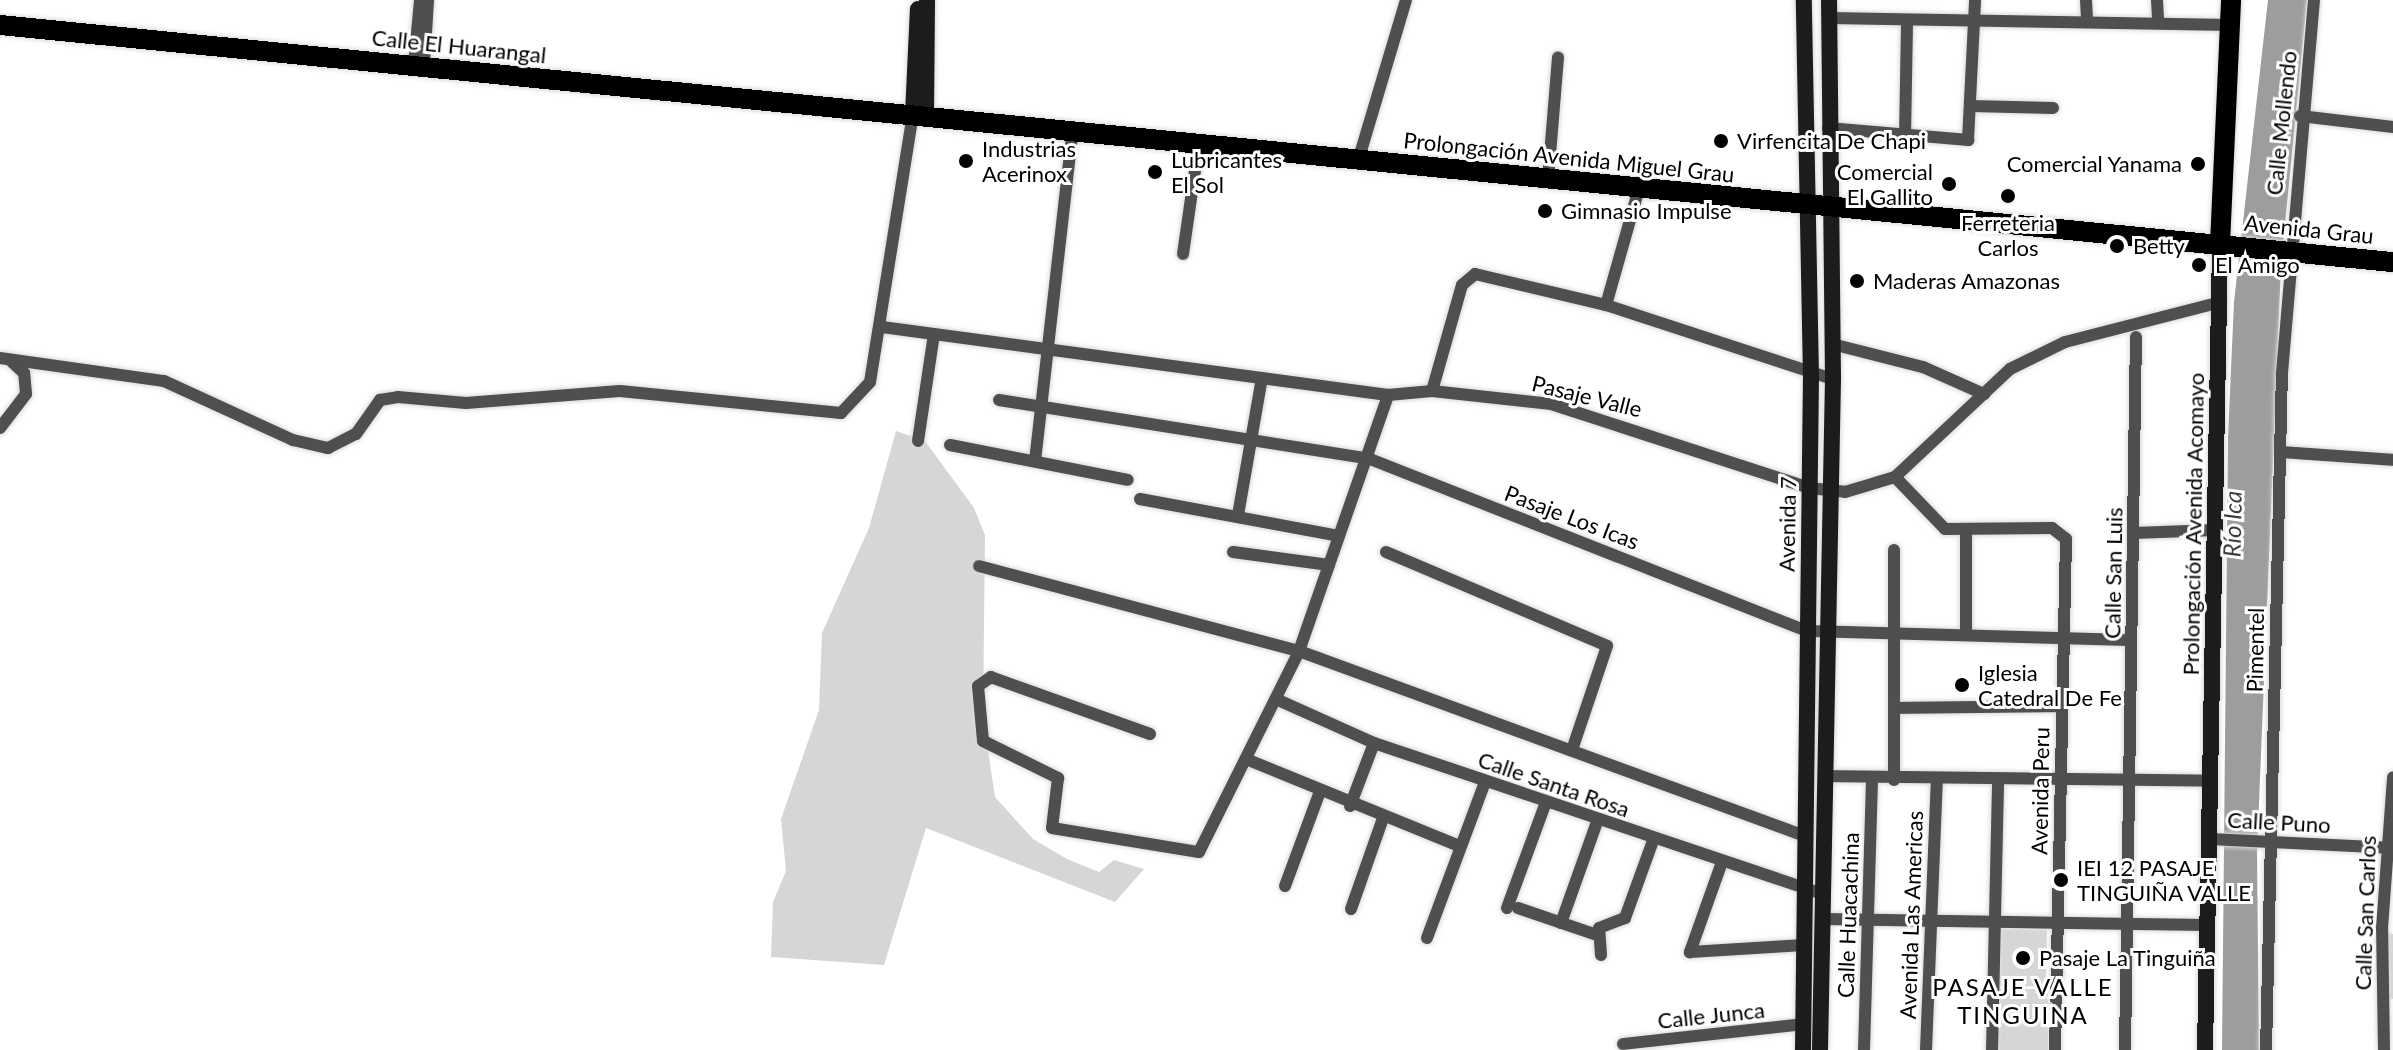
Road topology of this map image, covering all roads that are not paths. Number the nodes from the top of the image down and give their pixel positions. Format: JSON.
{"nodes":[{"id":1,"x":420,"y":0,"type":"edge"},
{"id":2,"x":428,"y":0,"type":"edge"},
{"id":3,"x":916,"y":0,"type":"edge"},
{"id":4,"x":927,"y":0,"type":"edge"},
{"id":5,"x":1406,"y":0,"type":"edge"},
{"id":6,"x":1804,"y":0,"type":"edge"},
{"id":7,"x":1829,"y":0,"type":"edge"},
{"id":8,"x":1975,"y":0,"type":"edge"},
{"id":9,"x":2086,"y":0,"type":"edge"},
{"id":10,"x":2157,"y":0,"type":"edge"},
{"id":11,"x":2231,"y":0,"type":"edge"},
{"id":12,"x":2314,"y":0,"type":"edge"},
{"id":13,"x":1829,"y":18,"type":"junction"},
{"id":14,"x":1907,"y":20,"type":"junction"},
{"id":15,"x":1974,"y":21,"type":"junction"},
{"id":16,"x":2087,"y":22,"type":"junction"},
{"id":17,"x":2158,"y":22,"type":"junction"},
{"id":18,"x":0,"y":25,"type":"edge"},
{"id":19,"x":2230,"y":25,"type":"junction"},
{"id":20,"x":1558,"y":57,"type":"dead end"},
{"id":21,"x":419,"y":65,"type":"junction"},
{"id":22,"x":1971,"y":106,"type":"junction"},
{"id":23,"x":2053,"y":108,"type":"dead end"},
{"id":24,"x":919,"y":115,"type":"junction"},
{"id":25,"x":2300,"y":116,"type":"junction"},
{"id":26,"x":2393,"y":127,"type":"edge"},
{"id":27,"x":1828,"y":128,"type":"junction"},
{"id":28,"x":1073,"y":130,"type":"junction"},
{"id":29,"x":1905,"y":138,"type":"junction"},
{"id":30,"x":1199,"y":143,"type":"junction"},
{"id":31,"x":1358,"y":161,"type":"junction"},
{"id":32,"x":1548,"y":179,"type":"junction"},
{"id":33,"x":1639,"y":188,"type":"junction"},
{"id":34,"x":1804,"y":205,"type":"junction"},
{"id":35,"x":1827,"y":206,"type":"junction"},
{"id":36,"x":2228,"y":246,"type":"junction"},
{"id":37,"x":2287,"y":251,"type":"junction"},
{"id":38,"x":1183,"y":254,"type":"dead end"},
{"id":39,"x":2393,"y":262,"type":"edge"},
{"id":40,"x":2221,"y":302,"type":"junction"},
{"id":41,"x":1606,"y":305,"type":"junction"},
{"id":42,"x":882,"y":327,"type":"junction"},
{"id":43,"x":934,"y":334,"type":"junction"},
{"id":44,"x":2136,"y":337,"type":"dead end"},
{"id":45,"x":1832,"y":344,"type":"junction"},
{"id":46,"x":1052,"y":346,"type":"junction"},
{"id":47,"x":5,"y":359,"type":"edge"},
{"id":48,"x":1811,"y":377,"type":"junction"},
{"id":49,"x":1262,"y":378,"type":"junction"},
{"id":50,"x":1833,"y":379,"type":"junction"},
{"id":51,"x":1432,"y":391,"type":"junction"},
{"id":52,"x":1984,"y":394,"type":"junction"},
{"id":53,"x":1388,"y":395,"type":"junction"},
{"id":54,"x":999,"y":400,"type":"dead end"},
{"id":55,"x":1043,"y":408,"type":"junction"},
{"id":56,"x":0,"y":428,"type":"edge"},
{"id":57,"x":918,"y":441,"type":"dead end"},
{"id":58,"x":950,"y":445,"type":"dead end"},
{"id":59,"x":1251,"y":446,"type":"junction"},
{"id":60,"x":2280,"y":452,"type":"junction"},
{"id":61,"x":1370,"y":459,"type":"junction"},
{"id":62,"x":2393,"y":460,"type":"edge"},
{"id":63,"x":1035,"y":461,"type":"junction"},
{"id":64,"x":1895,"y":477,"type":"junction"},
{"id":65,"x":1128,"y":480,"type":"dead end"},
{"id":66,"x":1809,"y":488,"type":"junction"},
{"id":67,"x":1828,"y":491,"type":"junction"},
{"id":68,"x":1140,"y":499,"type":"dead end"},
{"id":69,"x":1238,"y":515,"type":"junction"},
{"id":70,"x":2216,"y":530,"type":"junction"},
{"id":71,"x":1966,"y":531,"type":"junction"},
{"id":72,"x":2133,"y":533,"type":"junction"},
{"id":73,"x":1339,"y":536,"type":"junction"},
{"id":74,"x":1894,"y":550,"type":"dead end"},
{"id":75,"x":1233,"y":552,"type":"dead end"},
{"id":76,"x":1386,"y":552,"type":"dead end"},
{"id":77,"x":1329,"y":565,"type":"junction"},
{"id":78,"x":979,"y":566,"type":"dead end"},
{"id":79,"x":1807,"y":631,"type":"junction"},
{"id":80,"x":1966,"y":631,"type":"junction"},
{"id":81,"x":1828,"y":632,"type":"junction"},
{"id":82,"x":1894,"y":632,"type":"junction"},
{"id":83,"x":2065,"y":636,"type":"junction"},
{"id":84,"x":2131,"y":640,"type":"junction"},
{"id":85,"x":1299,"y":651,"type":"junction"},
{"id":86,"x":1278,"y":700,"type":"junction"},
{"id":87,"x":2062,"y":706,"type":"junction"},
{"id":88,"x":1895,"y":708,"type":"junction"},
{"id":89,"x":1150,"y":734,"type":"dead end"},
{"id":90,"x":1374,"y":743,"type":"junction"},
{"id":91,"x":1572,"y":750,"type":"junction"},
{"id":92,"x":1246,"y":759,"type":"junction"},
{"id":93,"x":1826,"y":776,"type":"junction"},
{"id":94,"x":2132,"y":776,"type":"junction"},
{"id":95,"x":2393,"y":777,"type":"edge"},
{"id":96,"x":2060,"y":778,"type":"junction"},
{"id":97,"x":1894,"y":780,"type":"junction"},
{"id":98,"x":1872,"y":781,"type":"junction"},
{"id":99,"x":1937,"y":781,"type":"junction"},
{"id":100,"x":1998,"y":781,"type":"junction"},
{"id":101,"x":2212,"y":781,"type":"junction"},
{"id":102,"x":1485,"y":782,"type":"junction"},
{"id":103,"x":1319,"y":794,"type":"junction"},
{"id":104,"x":1546,"y":802,"type":"junction"},
{"id":105,"x":1350,"y":806,"type":"junction"},
{"id":106,"x":1383,"y":818,"type":"junction"},
{"id":107,"x":1598,"y":819,"type":"junction"},
{"id":108,"x":1802,"y":835,"type":"junction"},
{"id":109,"x":1654,"y":838,"type":"junction"},
{"id":110,"x":2216,"y":839,"type":"junction"},
{"id":111,"x":2266,"y":843,"type":"junction"},
{"id":112,"x":1459,"y":846,"type":"junction"},
{"id":113,"x":2390,"y":847,"type":"edge"},
{"id":114,"x":1722,"y":862,"type":"junction"},
{"id":115,"x":1285,"y":886,"type":"dead end"},
{"id":116,"x":1804,"y":890,"type":"junction"},
{"id":117,"x":1822,"y":894,"type":"junction"},
{"id":118,"x":1351,"y":909,"type":"dead end"},
{"id":119,"x":1930,"y":917,"type":"junction"},
{"id":120,"x":1867,"y":918,"type":"junction"},
{"id":121,"x":1992,"y":918,"type":"junction"},
{"id":122,"x":1822,"y":919,"type":"junction"},
{"id":123,"x":2058,"y":919,"type":"junction"},
{"id":124,"x":1561,"y":923,"type":"junction"},
{"id":125,"x":2128,"y":923,"type":"junction"},
{"id":126,"x":2207,"y":925,"type":"junction"},
{"id":127,"x":1597,"y":935,"type":"junction"},
{"id":128,"x":1427,"y":938,"type":"dead end"},
{"id":129,"x":1804,"y":945,"type":"junction"},
{"id":130,"x":1601,"y":955,"type":"dead end"},
{"id":131,"x":1803,"y":1024,"type":"junction"},
{"id":132,"x":1729,"y":1034,"type":"junction"},
{"id":133,"x":1623,"y":1044,"type":"dead end"},
{"id":134,"x":1729,"y":1050,"type":"edge"},
{"id":135,"x":1803,"y":1050,"type":"edge"},
{"id":136,"x":1820,"y":1050,"type":"edge"},
{"id":137,"x":1864,"y":1050,"type":"edge"},
{"id":138,"x":1926,"y":1050,"type":"edge"},
{"id":139,"x":1992,"y":1050,"type":"edge"},
{"id":140,"x":2055,"y":1050,"type":"edge"},
{"id":141,"x":2125,"y":1050,"type":"edge"},
{"id":142,"x":2205,"y":1050,"type":"edge"},
{"id":143,"x":2266,"y":1050,"type":"edge"},
{"id":144,"x":2384,"y":1050,"type":"edge"}],
"edges":[{"from":1,"to":21,"type":"street"},
{"from":2,"to":21,"type":"street"},
{"from":3,"to":24,"type":"street"},
{"from":4,"to":24,"type":"street"},
{"from":5,"to":31,"type":"street"},
{"from":6,"to":34,"type":"street","name":"Avenida 7"},
{"from":7,"to":13,"type":"street","name":"Avenida 7"},
{"from":8,"to":15,"type":"street"},
{"from":9,"to":16,"type":"street"},
{"from":10,"to":17,"type":"street"},
{"from":11,"to":19,"type":"main road","name":"Prolongación Avenida Acomayo"},
{"from":12,"to":25,"type":"street","name":"Calle Mollendo"},
{"from":13,"to":14,"type":"street"},
{"from":13,"to":27,"type":"street","name":"Avenida 7"},
{"from":14,"to":15,"type":"street"},
{"from":14,"to":29,"type":"street"},
{"from":15,"to":16,"type":"street"},
{"from":15,"to":22,"type":"street"},
{"from":16,"to":17,"type":"street"},
{"from":17,"to":19,"type":"street"},
{"from":18,"to":21,"type":"main road","name":"Calle El Huarangal"},
{"from":19,"to":36,"type":"main road","name":"Prolongación Avenida Acomayo"},
{"from":20,"to":32,"type":"street"},
{"from":21,"to":24,"type":"main road","name":"Calle El Huarangal"},
{"from":22,"to":23,"type":"street"},
{"from":22,"to":29,"type":"street"},
{"from":24,"to":28,"type":"main road","name":"Prolongación Avenida Miguel Grau"},
{"from":24,"to":42,"type":"street"},
{"from":25,"to":26,"type":"street"},
{"from":25,"to":37,"type":"street","name":"Calle Mollendo"},
{"from":27,"to":29,"type":"street"},
{"from":27,"to":35,"type":"street","name":"Avenida 7"},
{"from":28,"to":30,"type":"main road","name":"Prolongación Avenida Miguel Grau"},
{"from":28,"to":46,"type":"street"},
{"from":30,"to":31,"type":"main road","name":"Prolongación Avenida Miguel Grau"},
{"from":30,"to":38,"type":"street"},
{"from":31,"to":32,"type":"main road","name":"Prolongación Avenida Miguel Grau"},
{"from":32,"to":33,"type":"main road","name":"Prolongación Avenida Miguel Grau"},
{"from":33,"to":34,"type":"main road","name":"Prolongación Avenida Miguel Grau"},
{"from":33,"to":41,"type":"street"},
{"from":34,"to":35,"type":"main road","name":"Prolongación Avenida Miguel Grau"},
{"from":34,"to":48,"type":"street","name":"Avenida 7"},
{"from":35,"to":36,"type":"main road","name":"Prolongación Avenida Miguel Grau"},
{"from":35,"to":45,"type":"street","name":"Avenida 7"},
{"from":36,"to":37,"type":"main road","name":"Avenida Grau"},
{"from":36,"to":40,"type":"street","name":"Prolongación Avenida Acomayo"},
{"from":37,"to":39,"type":"main road","name":"Avenida Grau"},
{"from":37,"to":60,"type":"street","name":"Pimentel"},
{"from":40,"to":52,"type":"street"},
{"from":40,"to":70,"type":"street","name":"Prolongación Avenida Acomayo"},
{"from":41,"to":48,"type":"street"},
{"from":41,"to":51,"type":"street"},
{"from":42,"to":43,"type":"street","name":"Pasaje Valle"},
{"from":42,"to":47,"type":"street"},
{"from":43,"to":46,"type":"street","name":"Pasaje Valle"},
{"from":43,"to":57,"type":"street"},
{"from":44,"to":72,"type":"street","name":"Calle San Luis"},
{"from":45,"to":50,"type":"street","name":"Avenida 7"},
{"from":45,"to":52,"type":"street"},
{"from":46,"to":49,"type":"street","name":"Pasaje Valle"},
{"from":46,"to":55,"type":"street"},
{"from":47,"to":56,"type":"street"},
{"from":48,"to":50,"type":"street"},
{"from":48,"to":66,"type":"street","name":"Avenida 7"},
{"from":49,"to":53,"type":"street","name":"Pasaje Valle"},
{"from":49,"to":59,"type":"street"},
{"from":50,"to":67,"type":"street","name":"Avenida 7"},
{"from":51,"to":53,"type":"street","name":"Pasaje Valle"},
{"from":51,"to":66,"type":"street","name":"Pasaje Valle"},
{"from":52,"to":64,"type":"street"},
{"from":53,"to":61,"type":"street"},
{"from":54,"to":55,"type":"street","name":"Pasaje Los Icas"},
{"from":55,"to":59,"type":"street","name":"Pasaje Los Icas"},
{"from":55,"to":63,"type":"street"},
{"from":58,"to":63,"type":"street"},
{"from":59,"to":61,"type":"street","name":"Pasaje Los Icas"},
{"from":59,"to":69,"type":"street"},
{"from":60,"to":62,"type":"street"},
{"from":60,"to":111,"type":"street","name":"Pimentel"},
{"from":61,"to":73,"type":"street"},
{"from":61,"to":79,"type":"street","name":"Pasaje Los Icas"},
{"from":63,"to":65,"type":"street"},
{"from":64,"to":67,"type":"street","name":"Pasaje Valle"},
{"from":64,"to":71,"type":"street"},
{"from":66,"to":67,"type":"street","name":"Pasaje Valle"},
{"from":66,"to":79,"type":"street","name":"Avenida 7"},
{"from":67,"to":81,"type":"street","name":"Avenida 7"},
{"from":68,"to":69,"type":"street"},
{"from":69,"to":73,"type":"street"},
{"from":70,"to":72,"type":"street"},
{"from":70,"to":101,"type":"street","name":"Prolongación Avenida Acomayo"},
{"from":71,"to":80,"type":"street"},
{"from":71,"to":83,"type":"street","name":"Avenida Peru"},
{"from":72,"to":84,"type":"street","name":"Calle San Luis"},
{"from":73,"to":77,"type":"street"},
{"from":74,"to":82,"type":"street"},
{"from":75,"to":77,"type":"street"},
{"from":76,"to":91,"type":"street"},
{"from":77,"to":85,"type":"street"},
{"from":78,"to":85,"type":"street"},
{"from":79,"to":81,"type":"street","name":"Pasaje Los Icas"},
{"from":79,"to":108,"type":"street","name":"Avenida 7"},
{"from":80,"to":82,"type":"street","name":"Pasaje Los Icas"},
{"from":80,"to":83,"type":"street","name":"Pasaje Los Icas"},
{"from":81,"to":82,"type":"street","name":"Pasaje Los Icas"},
{"from":81,"to":93,"type":"street","name":"Avenida 7"},
{"from":82,"to":88,"type":"street"},
{"from":83,"to":84,"type":"street","name":"Pasaje Los Icas"},
{"from":83,"to":87,"type":"street","name":"Avenida Peru"},
{"from":84,"to":94,"type":"street","name":"Calle San Luis"},
{"from":85,"to":86,"type":"street"},
{"from":85,"to":91,"type":"street"},
{"from":86,"to":90,"type":"street","name":"Calle Santa Rosa"},
{"from":86,"to":92,"type":"street"},
{"from":87,"to":88,"type":"street"},
{"from":87,"to":96,"type":"street","name":"Avenida Peru"},
{"from":88,"to":97,"type":"street"},
{"from":89,"to":92,"type":"street"},
{"from":90,"to":102,"type":"street","name":"Calle Santa Rosa"},
{"from":90,"to":105,"type":"street"},
{"from":91,"to":108,"type":"street"},
{"from":92,"to":103,"type":"street"},
{"from":93,"to":98,"type":"street"},
{"from":93,"to":117,"type":"street","name":"Avenida 7"},
{"from":94,"to":96,"type":"street"},
{"from":94,"to":101,"type":"street"},
{"from":94,"to":125,"type":"street","name":"Calle San Luis"},
{"from":95,"to":113,"type":"street","name":"Calle San Carlos"},
{"from":96,"to":100,"type":"street"},
{"from":96,"to":123,"type":"street","name":"Avenida Peru"},
{"from":97,"to":98,"type":"street"},
{"from":97,"to":99,"type":"street"},
{"from":98,"to":120,"type":"street","name":"Calle Huacachina"},
{"from":99,"to":100,"type":"street"},
{"from":99,"to":119,"type":"street","name":"Avenida Las Americas"},
{"from":100,"to":121,"type":"street"},
{"from":101,"to":110,"type":"street","name":"Prolongación Avenida Acomayo"},
{"from":102,"to":104,"type":"street","name":"Calle Santa Rosa"},
{"from":102,"to":112,"type":"street"},
{"from":103,"to":105,"type":"street"},
{"from":103,"to":115,"type":"street"},
{"from":104,"to":107,"type":"street","name":"Calle Santa Rosa"},
{"from":104,"to":124,"type":"street"},
{"from":105,"to":106,"type":"street"},
{"from":106,"to":112,"type":"street"},
{"from":106,"to":118,"type":"street"},
{"from":107,"to":109,"type":"street","name":"Calle Santa Rosa"},
{"from":107,"to":124,"type":"street"},
{"from":108,"to":116,"type":"street","name":"Avenida 7"},
{"from":109,"to":114,"type":"street","name":"Calle Santa Rosa"},
{"from":109,"to":127,"type":"street"},
{"from":110,"to":111,"type":"street","name":"Calle Puno"},
{"from":110,"to":126,"type":"street","name":"Prolongación Avenida Acomayo"},
{"from":111,"to":113,"type":"street","name":"Calle Puno"},
{"from":111,"to":143,"type":"street","name":"Pimentel"},
{"from":112,"to":128,"type":"street"},
{"from":113,"to":144,"type":"street","name":"Calle San Carlos"},
{"from":114,"to":116,"type":"street","name":"Calle Santa Rosa"},
{"from":114,"to":129,"type":"street"},
{"from":116,"to":117,"type":"street","name":"Calle Santa Rosa"},
{"from":116,"to":129,"type":"street","name":"Avenida 7"},
{"from":117,"to":122,"type":"street","name":"Avenida 7"},
{"from":119,"to":120,"type":"street"},
{"from":119,"to":121,"type":"street"},
{"from":119,"to":138,"type":"street","name":"Avenida Las Americas"},
{"from":120,"to":122,"type":"street"},
{"from":120,"to":137,"type":"street","name":"Calle Huacachina"},
{"from":121,"to":123,"type":"street"},
{"from":121,"to":139,"type":"street"},
{"from":122,"to":136,"type":"street","name":"Avenida 7"},
{"from":123,"to":125,"type":"street"},
{"from":123,"to":140,"type":"street","name":"Avenida Peru"},
{"from":124,"to":127,"type":"street"},
{"from":125,"to":126,"type":"street"},
{"from":125,"to":141,"type":"street","name":"Calle San Luis"},
{"from":126,"to":142,"type":"street","name":"Prolongación Avenida Acomayo"},
{"from":127,"to":130,"type":"street"},
{"from":129,"to":131,"type":"street","name":"Avenida 7"},
{"from":131,"to":132,"type":"street","name":"Calle Junca"},
{"from":131,"to":135,"type":"street","name":"Avenida 7"},
{"from":132,"to":133,"type":"street","name":"Calle Junca"},
{"from":132,"to":134,"type":"street"}]}
